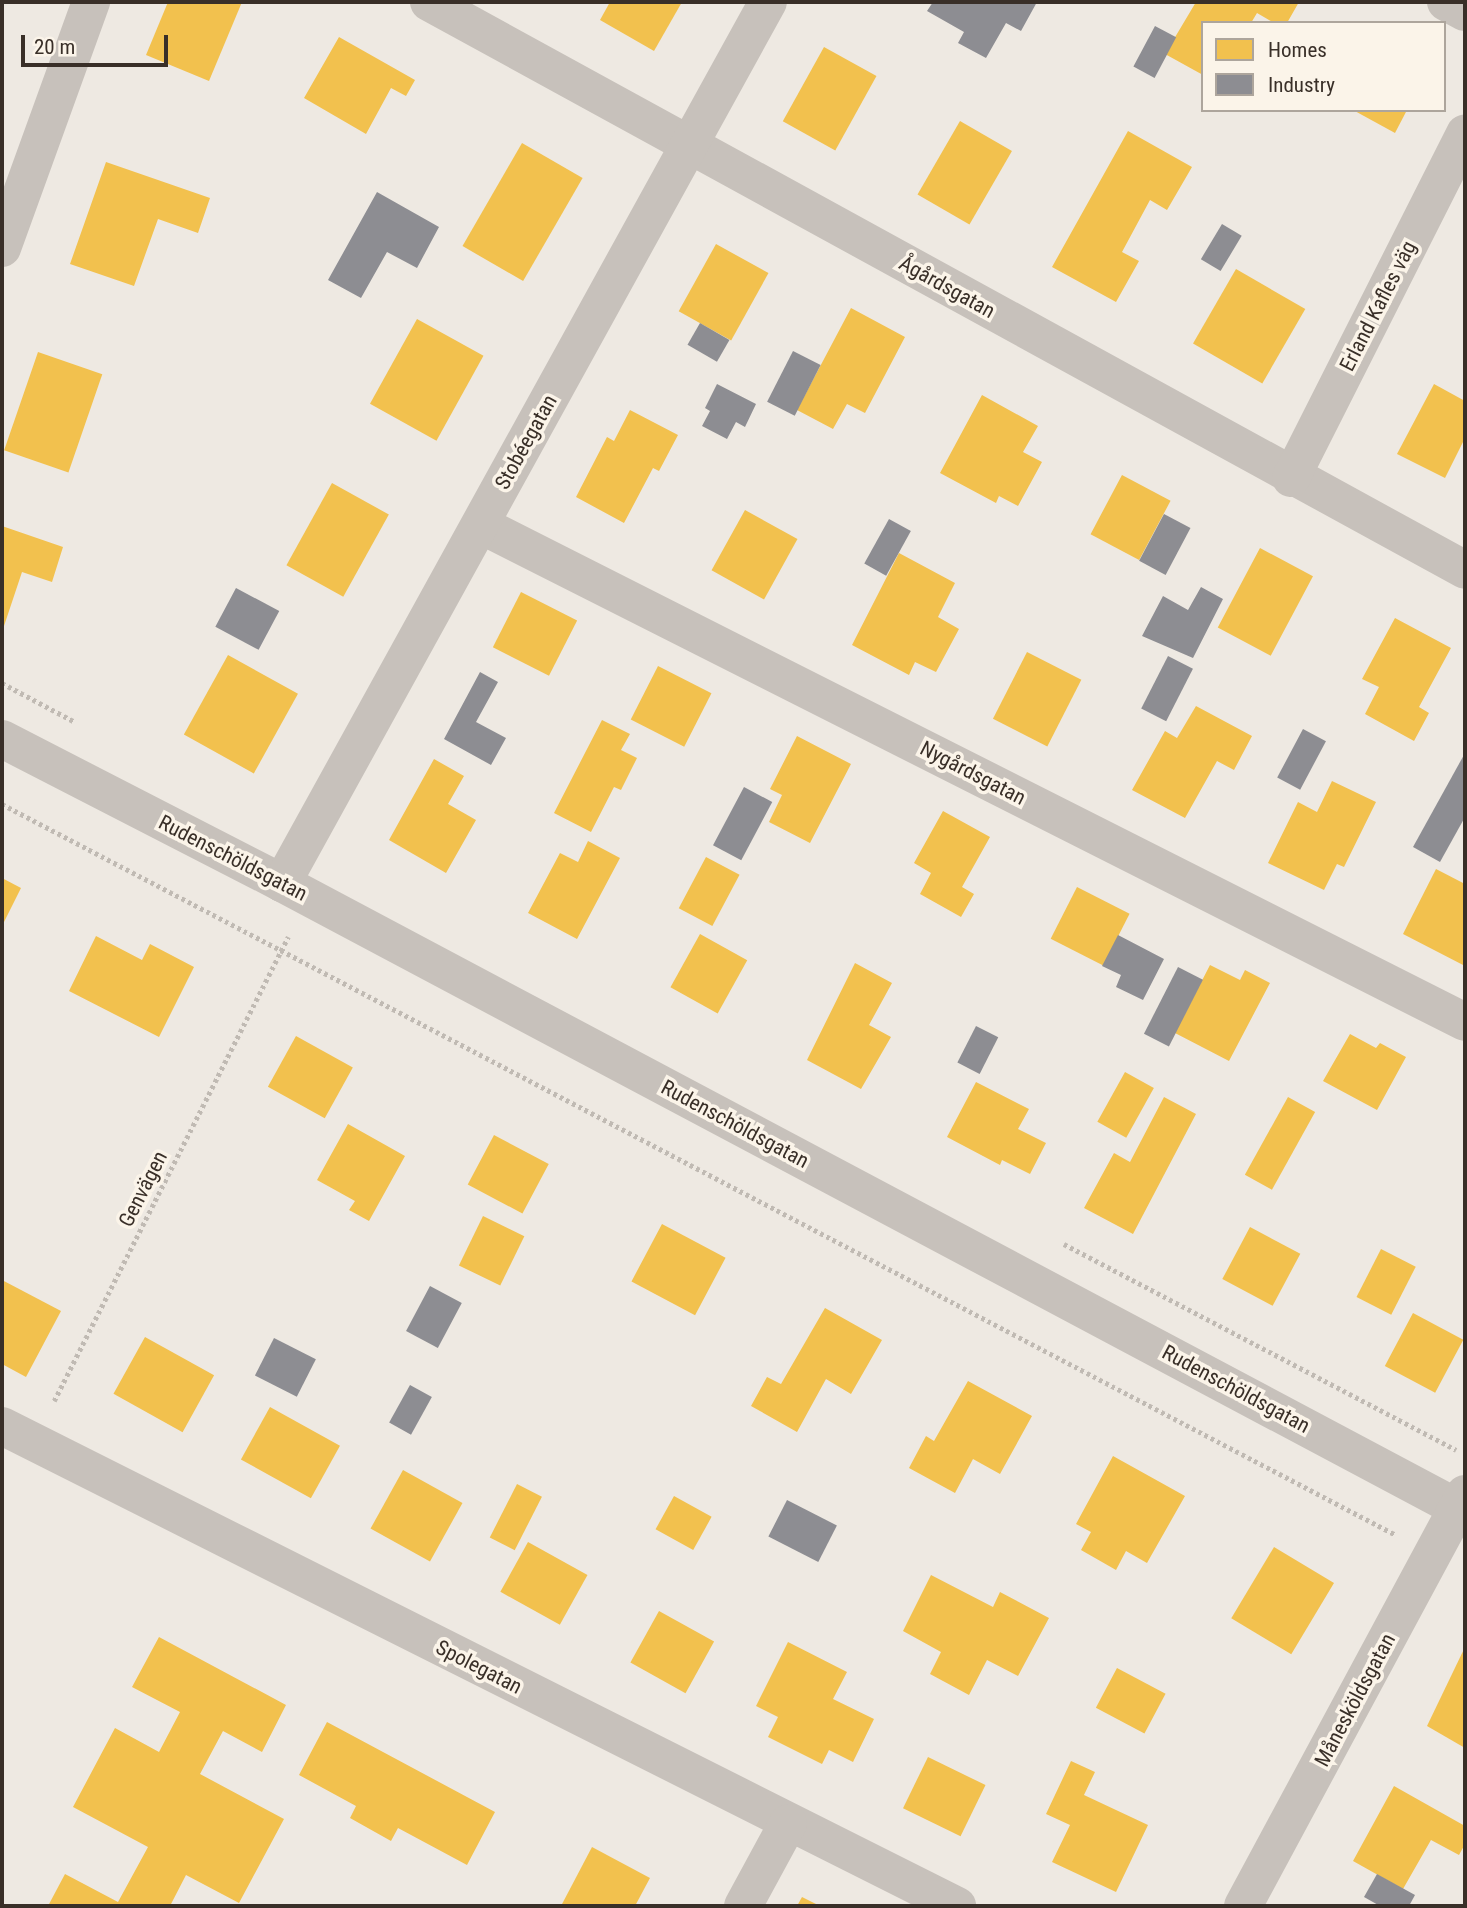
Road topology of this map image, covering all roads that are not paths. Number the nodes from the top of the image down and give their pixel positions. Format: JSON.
{"nodes":[{"id":1,"x":91,"y":2,"type":"edge"},
{"id":2,"x":429,"y":2,"type":"edge"},
{"id":3,"x":768,"y":2,"type":"edge"},
{"id":4,"x":1446,"y":2,"type":"edge"},
{"id":5,"x":1465,"y":12,"type":"edge"},
{"id":6,"x":1465,"y":133,"type":"edge"},
{"id":7,"x":689,"y":144,"type":"junction"},
{"id":8,"x":2,"y":248,"type":"edge"},
{"id":9,"x":1291,"y":478,"type":"junction"},
{"id":10,"x":481,"y":525,"type":"junction"},
{"id":11,"x":1465,"y":570,"type":"edge"},
{"id":12,"x":2,"y":740,"type":"edge"},
{"id":13,"x":282,"y":883,"type":"junction"},
{"id":14,"x":1465,"y":1022,"type":"edge"},
{"id":15,"x":17,"y":1434,"type":"edge"},
{"id":16,"x":1463,"y":1504,"type":"edge"},
{"id":17,"x":788,"y":1823,"type":"junction"},
{"id":18,"x":743,"y":1906,"type":"edge"},
{"id":19,"x":957,"y":1906,"type":"edge"},
{"id":20,"x":1243,"y":1906,"type":"edge"}],
"edges":[{"from":1,"to":8,"type":"street"},
{"from":2,"to":7,"type":"street","name":"Ågårdsgatan"},
{"from":3,"to":7,"type":"street","name":"Stobéegatan"},
{"from":4,"to":5,"type":"street"},
{"from":6,"to":9,"type":"street","name":"Erland Kafles väg"},
{"from":7,"to":9,"type":"street","name":"Ågårdsgatan"},
{"from":7,"to":10,"type":"street","name":"Stobéegatan"},
{"from":9,"to":11,"type":"street","name":"Ågårdsgatan"},
{"from":10,"to":13,"type":"street","name":"Stobéegatan"},
{"from":10,"to":14,"type":"street","name":"Nygårdsgatan"},
{"from":12,"to":13,"type":"street","name":"Rudenschöldsgatan"},
{"from":13,"to":16,"type":"street","name":"Rudenschöldsgatan"},
{"from":15,"to":17,"type":"street","name":"Spolegatan"},
{"from":16,"to":20,"type":"street","name":"Månesköldsgatan"},
{"from":17,"to":18,"type":"street"},
{"from":17,"to":19,"type":"street","name":"Spolegatan"}]}
